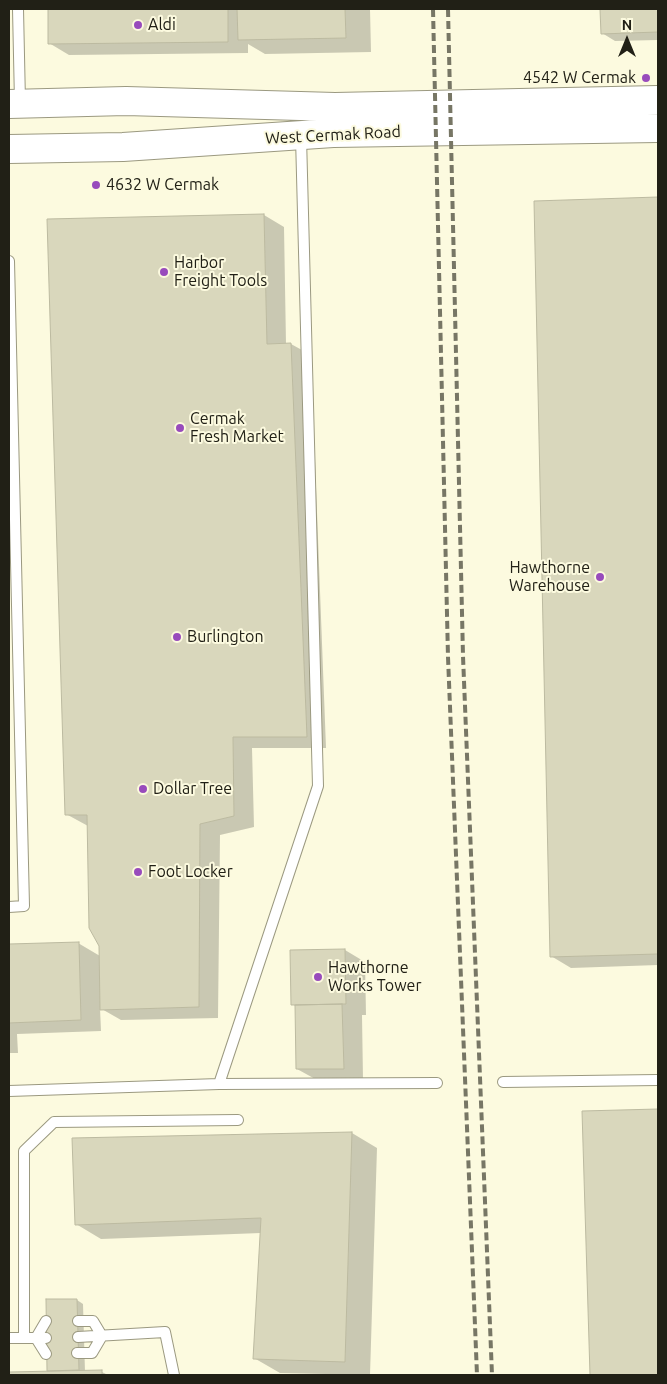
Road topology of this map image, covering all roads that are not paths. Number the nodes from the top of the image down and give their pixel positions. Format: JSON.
{"nodes":[{"id":1,"x":15,"y":11,"type":"edge"},
{"id":2,"x":658,"y":100,"type":"edge"},
{"id":3,"x":15,"y":104,"type":"edge"},
{"id":4,"x":658,"y":128,"type":"edge"},
{"id":5,"x":302,"y":136,"type":"junction"},
{"id":6,"x":9,"y":149,"type":"edge"},
{"id":7,"x":9,"y":262,"type":"edge"},
{"id":8,"x":9,"y":907,"type":"edge"},
{"id":9,"x":658,"y":1080,"type":"edge"},
{"id":10,"x":502,"y":1082,"type":"dead end"},
{"id":11,"x":219,"y":1084,"type":"junction"},
{"id":12,"x":437,"y":1084,"type":"dead end"},
{"id":13,"x":9,"y":1091,"type":"edge"},
{"id":14,"x":238,"y":1120,"type":"dead end"},
{"id":15,"x":46,"y":1321,"type":"dead end"},
{"id":16,"x":78,"y":1321,"type":"dead end"},
{"id":17,"x":102,"y":1336,"type":"junction"},
{"id":18,"x":78,"y":1337,"type":"dead end"},
{"id":19,"x":9,"y":1338,"type":"edge"},
{"id":20,"x":24,"y":1338,"type":"junction"},
{"id":21,"x":41,"y":1338,"type":"junction"},
{"id":22,"x":77,"y":1353,"type":"dead end"},
{"id":23,"x":46,"y":1354,"type":"dead end"},
{"id":24,"x":174,"y":1375,"type":"edge"}],
"edges":[{"from":1,"to":3,"type":"lane"},
{"from":2,"to":3,"type":"main road","name":"West Cermak Road"},
{"from":4,"to":5,"type":"main road","name":"West Cermak Road"},
{"from":5,"to":6,"type":"main road","name":"West Cermak Road"},
{"from":5,"to":11,"type":"lane"},
{"from":7,"to":8,"type":"lane"},
{"from":9,"to":10,"type":"lane"},
{"from":11,"to":12,"type":"lane"},
{"from":11,"to":13,"type":"lane"},
{"from":14,"to":20,"type":"lane"},
{"from":15,"to":21,"type":"lane"},
{"from":16,"to":17,"type":"lane"},
{"from":17,"to":18,"type":"lane"},
{"from":17,"to":22,"type":"lane"},
{"from":17,"to":24,"type":"lane"},
{"from":19,"to":20,"type":"lane"},
{"from":20,"to":21,"type":"lane"},
{"from":21,"to":23,"type":"lane"}]}
